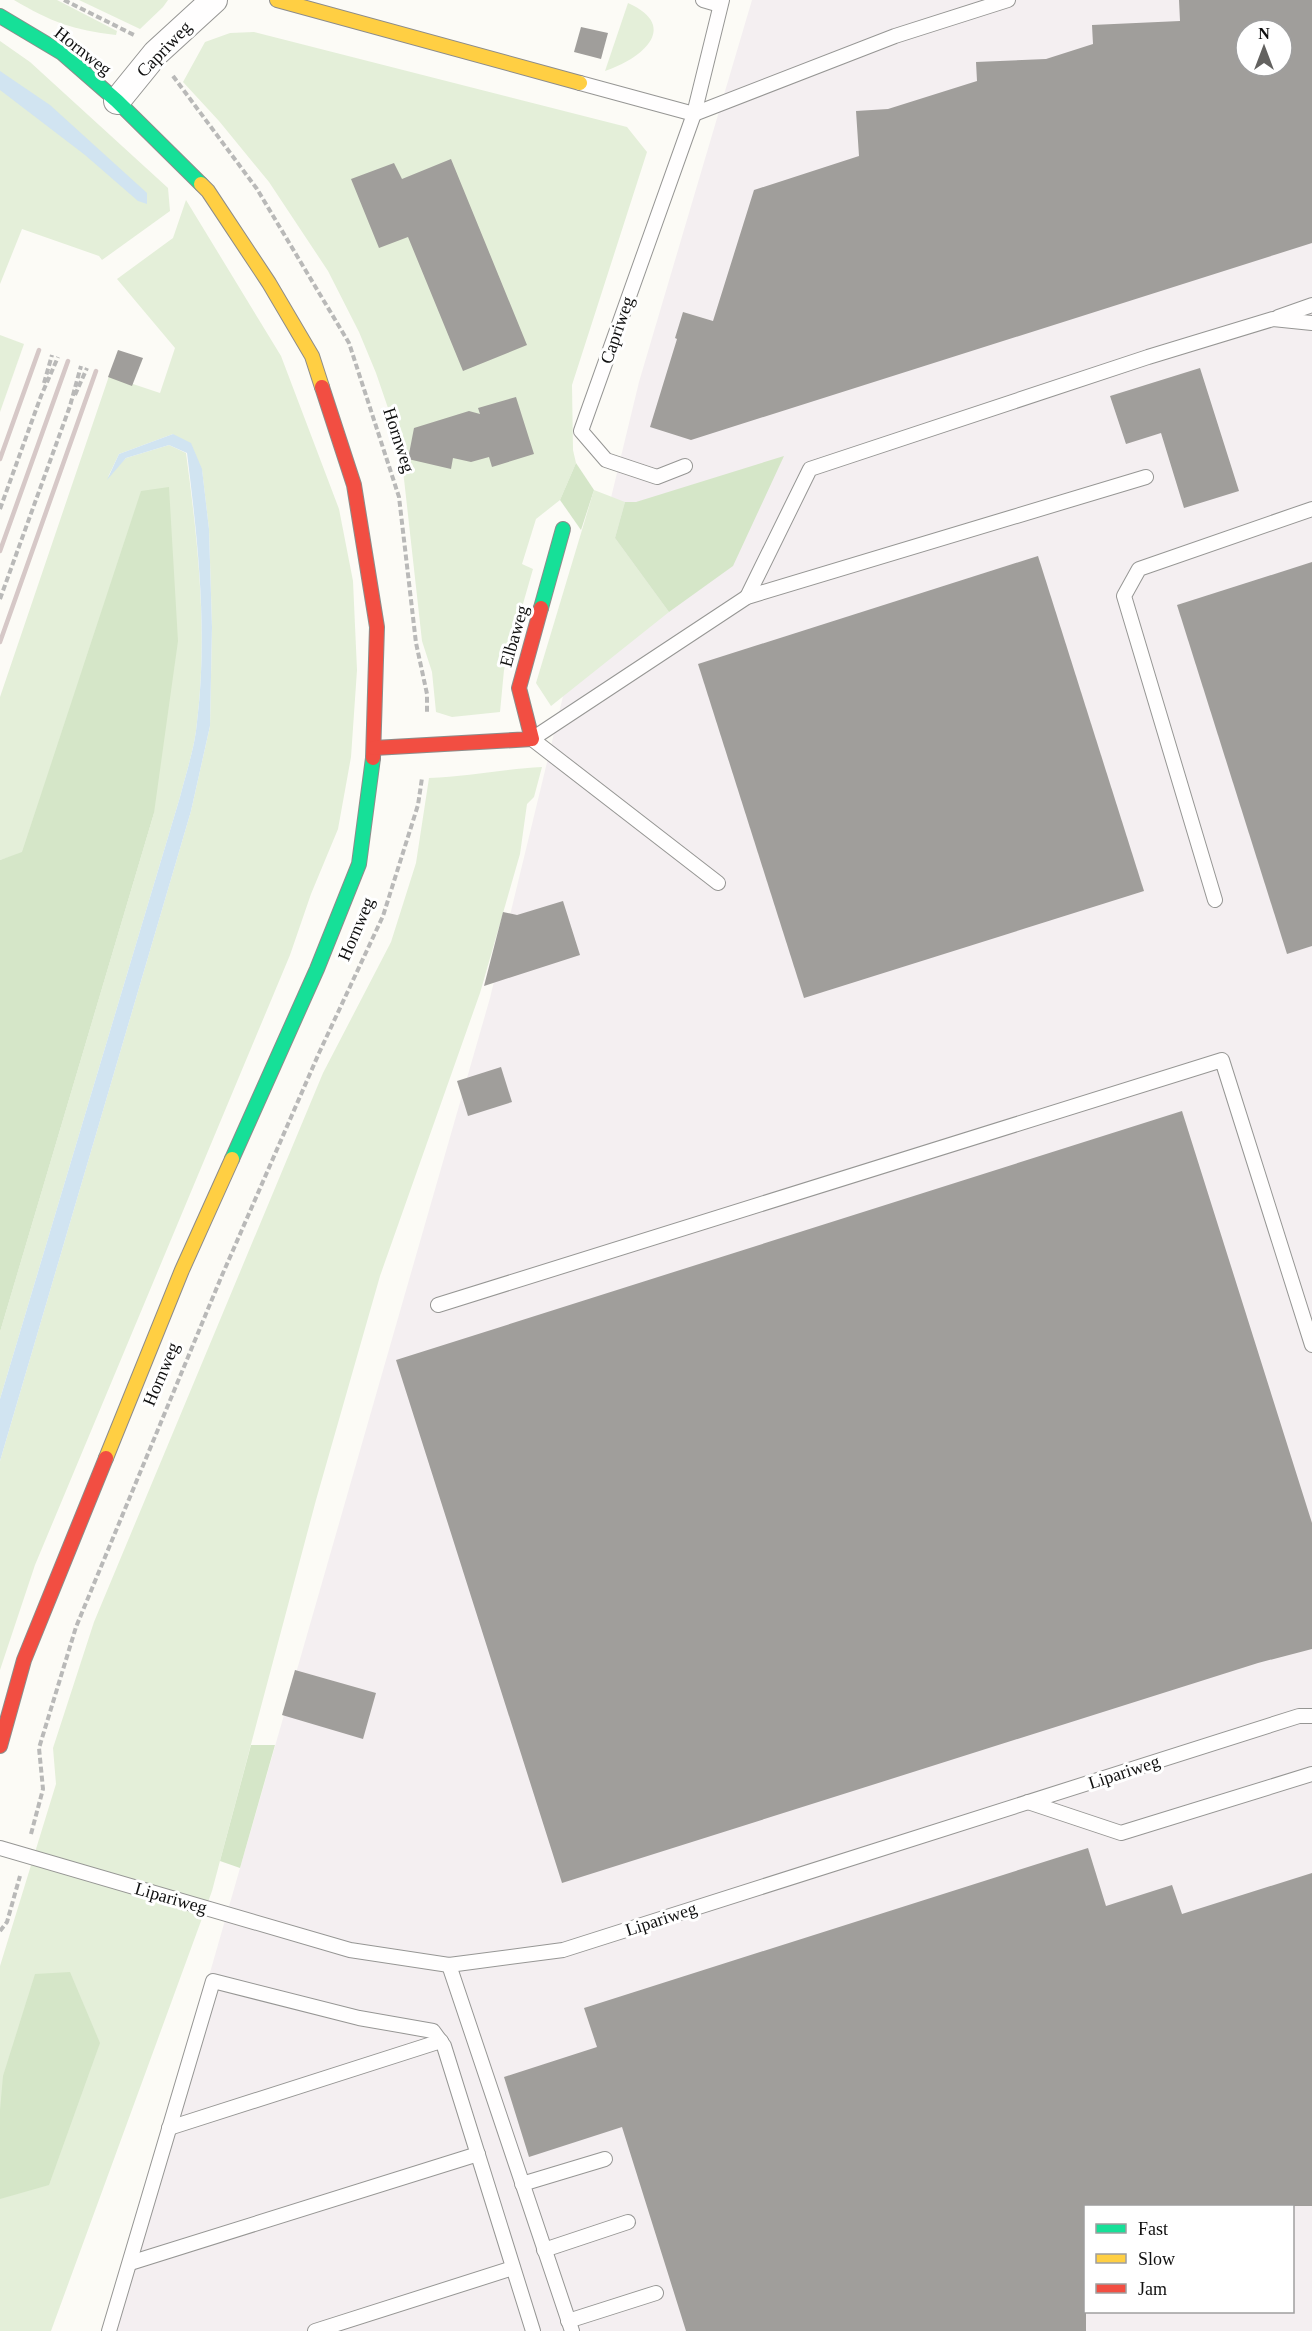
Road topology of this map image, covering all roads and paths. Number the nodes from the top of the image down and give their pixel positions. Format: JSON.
{"nodes":[{"id":1,"x":64,"y":0,"type":"edge"},
{"id":2,"x":214,"y":0,"type":"edge"},
{"id":3,"x":278,"y":0,"type":"edge"},
{"id":4,"x":703,"y":0,"type":"edge"},
{"id":5,"x":1008,"y":0,"type":"edge"},
{"id":6,"x":721,"y":3,"type":"edge"},
{"id":7,"x":0,"y":16,"type":"edge"},
{"id":8,"x":156,"y":53,"type":"junction"},
{"id":9,"x":580,"y":83,"type":"joint"},
{"id":10,"x":117,"y":101,"type":"junction"},
{"id":11,"x":693,"y":114,"type":"junction"},
{"id":12,"x":1312,"y":305,"type":"edge"},
{"id":13,"x":1273,"y":319,"type":"junction"},
{"id":14,"x":1312,"y":323,"type":"edge"},
{"id":15,"x":52,"y":355,"type":"dead end"},
{"id":16,"x":58,"y":357,"type":"dead end"},
{"id":17,"x":81,"y":366,"type":"dead end"},
{"id":18,"x":87,"y":368,"type":"dead end"},
{"id":19,"x":41,"y":396,"type":"junction"},
{"id":20,"x":70,"y":406,"type":"junction"},
{"id":21,"x":685,"y":466,"type":"dead end"},
{"id":22,"x":1146,"y":477,"type":"dead end"},
{"id":23,"x":0,"y":509,"type":"edge"},
{"id":24,"x":1312,"y":509,"type":"edge"},
{"id":25,"x":563,"y":529,"type":"dead end"},
{"id":26,"x":747,"y":597,"type":"junction"},
{"id":27,"x":0,"y":599,"type":"edge"},
{"id":28,"x":532,"y":739,"type":"junction"},
{"id":29,"x":427,"y":745,"type":"junction"},
{"id":30,"x":374,"y":748,"type":"junction"},
{"id":31,"x":718,"y":882,"type":"dead end"},
{"id":32,"x":1215,"y":900,"type":"dead end"},
{"id":33,"x":438,"y":1305,"type":"dead end"},
{"id":34,"x":1312,"y":1345,"type":"edge"},
{"id":35,"x":1312,"y":1716,"type":"edge"},
{"id":36,"x":0,"y":1746,"type":"edge"},
{"id":37,"x":1312,"y":1774,"type":"edge"},
{"id":38,"x":1028,"y":1802,"type":"junction"},
{"id":39,"x":0,"y":1848,"type":"edge"},
{"id":40,"x":26,"y":1856,"type":"junction"},
{"id":41,"x":0,"y":1930,"type":"edge"},
{"id":42,"x":449,"y":1965,"type":"junction"},
{"id":43,"x":441,"y":2041,"type":"junction"},
{"id":44,"x":170,"y":2128,"type":"junction"},
{"id":45,"x":478,"y":2154,"type":"junction"},
{"id":46,"x":605,"y":2159,"type":"dead end"},
{"id":47,"x":522,"y":2184,"type":"junction"},
{"id":48,"x":628,"y":2222,"type":"dead end"},
{"id":49,"x":544,"y":2250,"type":"junction"},
{"id":50,"x":130,"y":2263,"type":"junction"},
{"id":51,"x":513,"y":2268,"type":"junction"},
{"id":52,"x":656,"y":2293,"type":"dead end"},
{"id":53,"x":570,"y":2326,"type":"edge"},
{"id":54,"x":109,"y":2331,"type":"edge"},
{"id":55,"x":315,"y":2331,"type":"edge"},
{"id":56,"x":533,"y":2331,"type":"edge"}],
"edges":[{"from":1,"to":8,"type":"path","name":"Hornweg"},
{"from":2,"to":8,"type":"street","name":"Capriweg"},
{"from":3,"to":9,"type":"street"},
{"from":4,"to":6,"type":"lane","name":"Capriweg"},
{"from":5,"to":11,"type":"lane"},
{"from":6,"to":11,"type":"lane","name":"Capriweg"},
{"from":7,"to":10,"type":"street","name":"Hornweg"},
{"from":8,"to":10,"type":"street","name":"Capriweg"},
{"from":8,"to":29,"type":"path","name":"Hornweg"},
{"from":9,"to":11,"type":"lane"},
{"from":10,"to":30,"type":"street","name":"Hornweg"},
{"from":11,"to":21,"type":"lane","name":"Capriweg"},
{"from":12,"to":13,"type":"lane"},
{"from":13,"to":14,"type":"lane"},
{"from":13,"to":26,"type":"lane"},
{"from":15,"to":19,"type":"path"},
{"from":16,"to":19,"type":"path"},
{"from":17,"to":20,"type":"path"},
{"from":18,"to":20,"type":"path"},
{"from":19,"to":23,"type":"path"},
{"from":20,"to":27,"type":"path"},
{"from":22,"to":26,"type":"lane"},
{"from":24,"to":32,"type":"lane"},
{"from":25,"to":28,"type":"street","name":"Elbaweg"},
{"from":26,"to":28,"type":"lane"},
{"from":28,"to":29,"type":"street"},
{"from":28,"to":31,"type":"lane"},
{"from":29,"to":30,"type":"street"},
{"from":29,"to":40,"type":"path","name":"Hornweg"},
{"from":30,"to":36,"type":"street","name":"Hornweg"},
{"from":33,"to":34,"type":"lane"},
{"from":35,"to":38,"type":"lane","name":"Lipariweg"},
{"from":37,"to":38,"type":"lane"},
{"from":38,"to":42,"type":"lane","name":"Lipariweg"},
{"from":39,"to":40,"type":"lane","name":"Lipariweg"},
{"from":40,"to":41,"type":"path","name":"Hornweg"},
{"from":40,"to":42,"type":"lane","name":"Lipariweg"},
{"from":42,"to":47,"type":"lane"},
{"from":43,"to":44,"type":"lane"},
{"from":43,"to":44,"type":"lane"},
{"from":43,"to":45,"type":"lane"},
{"from":44,"to":50,"type":"lane"},
{"from":45,"to":50,"type":"lane"},
{"from":45,"to":51,"type":"lane"},
{"from":46,"to":47,"type":"lane"},
{"from":47,"to":49,"type":"lane"},
{"from":48,"to":49,"type":"lane"},
{"from":49,"to":53,"type":"lane"},
{"from":50,"to":54,"type":"lane"},
{"from":51,"to":55,"type":"lane"},
{"from":51,"to":56,"type":"lane"},
{"from":52,"to":53,"type":"lane"}]}
